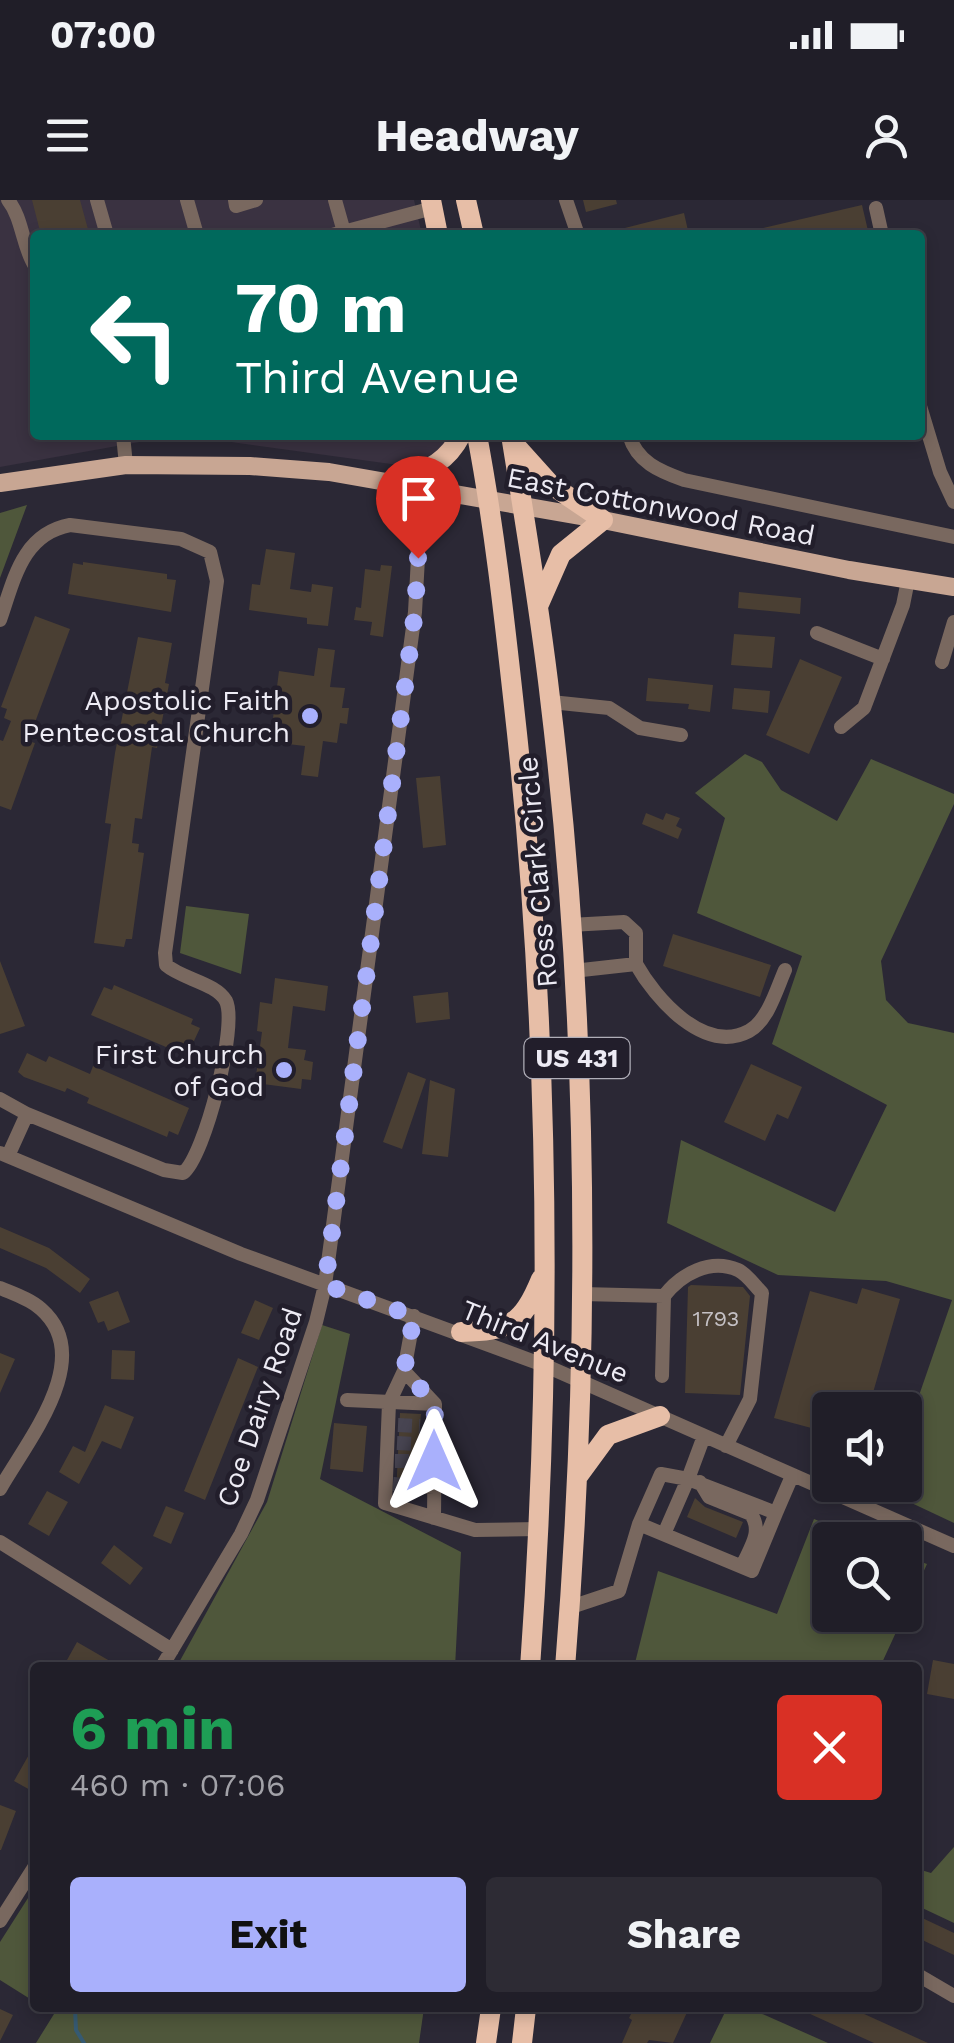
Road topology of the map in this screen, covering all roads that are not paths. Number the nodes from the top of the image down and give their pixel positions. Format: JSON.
{"nodes":[{"id":1,"x":8,"y":200,"type":"edge"},
{"id":2,"x":97,"y":200,"type":"edge"},
{"id":3,"x":187,"y":200,"type":"edge"},
{"id":4,"x":235,"y":200,"type":"edge"},
{"id":5,"x":256,"y":200,"type":"edge"},
{"id":6,"x":335,"y":200,"type":"edge"},
{"id":7,"x":466,"y":200,"type":"edge"},
{"id":8,"x":566,"y":200,"type":"edge"},
{"id":9,"x":432,"y":204,"type":"edge"},
{"id":10,"x":876,"y":208,"type":"dead end"},
{"id":11,"x":106,"y":230,"type":"edge"},
{"id":12,"x":196,"y":230,"type":"edge"},
{"id":13,"x":338,"y":230,"type":"edge"},
{"id":14,"x":351,"y":230,"type":"edge"},
{"id":15,"x":437,"y":230,"type":"edge"},
{"id":16,"x":473,"y":230,"type":"edge"},
{"id":17,"x":576,"y":230,"type":"edge"},
{"id":18,"x":881,"y":230,"type":"edge"},
{"id":19,"x":30,"y":258,"type":"edge"},
{"id":20,"x":925,"y":422,"type":"edge"},
{"id":21,"x":124,"y":440,"type":"edge"},
{"id":22,"x":458,"y":440,"type":"edge"},
{"id":23,"x":479,"y":440,"type":"edge"},
{"id":24,"x":512,"y":440,"type":"edge"},
{"id":25,"x":513,"y":440,"type":"edge"},
{"id":26,"x":630,"y":440,"type":"edge"},
{"id":27,"x":126,"y":465,"type":"junction"},
{"id":28,"x":0,"y":483,"type":"edge"},
{"id":29,"x":405,"y":484,"type":"junction"},
{"id":30,"x":488,"y":501,"type":"junction"},
{"id":31,"x":954,"y":502,"type":"edge"},
{"id":32,"x":524,"y":508,"type":"junction"},
{"id":33,"x":603,"y":520,"type":"junction"},
{"id":34,"x":954,"y":537,"type":"edge"},
{"id":35,"x":908,"y":580,"type":"junction"},
{"id":36,"x":954,"y":586,"type":"edge"},
{"id":37,"x":538,"y":606,"type":"junction"},
{"id":38,"x":0,"y":620,"type":"edge"},
{"id":39,"x":954,"y":622,"type":"edge"},
{"id":40,"x":817,"y":633,"type":"dead end"},
{"id":41,"x":883,"y":659,"type":"junction"},
{"id":42,"x":942,"y":662,"type":"dead end"},
{"id":43,"x":551,"y":702,"type":"junction"},
{"id":44,"x":841,"y":727,"type":"dead end"},
{"id":45,"x":681,"y":736,"type":"dead end"},
{"id":46,"x":570,"y":924,"type":"junction"},
{"id":47,"x":636,"y":964,"type":"junction"},
{"id":48,"x":785,"y":970,"type":"dead end"},
{"id":49,"x":574,"y":971,"type":"junction"},
{"id":50,"x":539,"y":996,"type":"junction"},
{"id":51,"x":575,"y":996,"type":"junction"},
{"id":52,"x":0,"y":1098,"type":"edge"},
{"id":53,"x":28,"y":1114,"type":"junction"},
{"id":54,"x":4,"y":1155,"type":"edge"},
{"id":55,"x":546,"y":1268,"type":"junction"},
{"id":56,"x":325,"y":1285,"type":"junction"},
{"id":57,"x":0,"y":1288,"type":"edge"},
{"id":58,"x":582,"y":1294,"type":"junction"},
{"id":59,"x":664,"y":1296,"type":"junction"},
{"id":60,"x":414,"y":1316,"type":"junction"},
{"id":61,"x":461,"y":1332,"type":"junction"},
{"id":62,"x":546,"y":1366,"type":"junction"},
{"id":63,"x":404,"y":1371,"type":"junction"},
{"id":64,"x":662,"y":1376,"type":"dead end"},
{"id":65,"x":581,"y":1381,"type":"junction"},
{"id":66,"x":347,"y":1400,"type":"dead end"},
{"id":67,"x":389,"y":1403,"type":"junction"},
{"id":68,"x":435,"y":1404,"type":"junction"},
{"id":69,"x":660,"y":1416,"type":"junction"},
{"id":70,"x":704,"y":1436,"type":"junction"},
{"id":71,"x":418,"y":1444,"type":"tunnel mouth"},
{"id":72,"x":435,"y":1444,"type":"junction"},
{"id":73,"x":726,"y":1446,"type":"junction"},
{"id":74,"x":416,"y":1461,"type":"tunnel mouth"},
{"id":75,"x":434,"y":1461,"type":"junction"},
{"id":76,"x":792,"y":1476,"type":"junction"},
{"id":77,"x":577,"y":1478,"type":"junction"},
{"id":78,"x":694,"y":1480,"type":"junction"},
{"id":79,"x":414,"y":1486,"type":"tunnel mouth"},
{"id":80,"x":434,"y":1486,"type":"junction"},
{"id":81,"x":0,"y":1490,"type":"edge"},
{"id":82,"x":776,"y":1512,"type":"junction"},
{"id":83,"x":434,"y":1518,"type":"junction"},
{"id":84,"x":639,"y":1524,"type":"junction"},
{"id":85,"x":539,"y":1529,"type":"junction"},
{"id":86,"x":664,"y":1534,"type":"junction"},
{"id":87,"x":0,"y":1542,"type":"edge"},
{"id":88,"x":954,"y":1546,"type":"edge"},
{"id":89,"x":742,"y":1566,"type":"junction"},
{"id":90,"x":571,"y":1608,"type":"junction"},
{"id":91,"x":172,"y":1650,"type":"junction"},
{"id":92,"x":165,"y":1662,"type":"edge"},
{"id":93,"x":530,"y":1662,"type":"edge"},
{"id":94,"x":566,"y":1662,"type":"edge"},
{"id":95,"x":30,"y":1874,"type":"edge"},
{"id":96,"x":0,"y":1921,"type":"edge"},
{"id":97,"x":922,"y":1978,"type":"edge"},
{"id":98,"x":954,"y":1996,"type":"edge"},
{"id":99,"x":490,"y":2012,"type":"edge"},
{"id":100,"x":526,"y":2012,"type":"edge"},
{"id":101,"x":486,"y":2043,"type":"edge"},
{"id":102,"x":522,"y":2043,"type":"edge"}],
"edges":[{"from":1,"to":19,"type":"street"},
{"from":2,"to":11,"type":"street"},
{"from":3,"to":12,"type":"street"},
{"from":4,"to":5,"type":"street"},
{"from":6,"to":13,"type":"street"},
{"from":7,"to":16,"type":"highway"},
{"from":8,"to":17,"type":"street"},
{"from":9,"to":14,"type":"street"},
{"from":9,"to":15,"type":"highway"},
{"from":10,"to":18,"type":"street"},
{"from":20,"to":31,"type":"street"},
{"from":21,"to":27,"type":"street"},
{"from":22,"to":29,"type":"highway"},
{"from":23,"to":30,"type":"highway","name":"Ross Clark Circle","number":"US 431"},
{"from":24,"to":32,"type":"highway","name":"Ross Clark Circle","number":"US 431"},
{"from":25,"to":33,"type":"highway"},
{"from":26,"to":34,"type":"street"},
{"from":27,"to":28,"type":"main road","name":"East Cottonwood Road"},
{"from":27,"to":29,"type":"main road","name":"East Cottonwood Road"},
{"from":29,"to":30,"type":"main road","name":"East Cottonwood Road"},
{"from":29,"to":56,"type":"street","name":"Coe Dairy Road"},
{"from":30,"to":32,"type":"main road","name":"East Cottonwood Road"},
{"from":30,"to":50,"type":"highway","name":"Ross Clark Circle","number":"US 431"},
{"from":32,"to":33,"type":"main road","name":"East Cottonwood Road"},
{"from":32,"to":37,"type":"highway","name":"Ross Clark Circle","number":"US 431"},
{"from":33,"to":35,"type":"main road","name":"East Cottonwood Road"},
{"from":33,"to":37,"type":"highway"},
{"from":35,"to":36,"type":"main road","name":"East Cottonwood Road"},
{"from":35,"to":41,"type":"street"},
{"from":37,"to":43,"type":"highway","name":"Ross Clark Circle","number":"US 431"},
{"from":38,"to":53,"type":"street"},
{"from":39,"to":42,"type":"street"},
{"from":40,"to":41,"type":"street"},
{"from":41,"to":44,"type":"street"},
{"from":43,"to":45,"type":"street"},
{"from":43,"to":46,"type":"highway","name":"Ross Clark Circle","number":"US 431"},
{"from":46,"to":47,"type":"street"},
{"from":46,"to":49,"type":"highway","name":"Ross Clark Circle","number":"US 431"},
{"from":47,"to":48,"type":"street"},
{"from":47,"to":49,"type":"street"},
{"from":49,"to":51,"type":"highway","name":"Ross Clark Circle","number":"US 431"},
{"from":50,"to":51,"type":"highway"},
{"from":50,"to":55,"type":"highway","name":"Ross Clark Circle","number":"US 431"},
{"from":51,"to":58,"type":"highway","name":"Ross Clark Circle","number":"US 431"},
{"from":52,"to":53,"type":"street"},
{"from":53,"to":54,"type":"street"},
{"from":54,"to":56,"type":"street","name":"Third Avenue"},
{"from":55,"to":61,"type":"highway"},
{"from":55,"to":62,"type":"highway","name":"Ross Clark Circle","number":"US 431"},
{"from":56,"to":60,"type":"street","name":"Third Avenue"},
{"from":56,"to":91,"type":"street","name":"Coe Dairy Road"},
{"from":57,"to":81,"type":"street"},
{"from":58,"to":59,"type":"street"},
{"from":58,"to":65,"type":"highway","name":"Ross Clark Circle","number":"US 431"},
{"from":59,"to":64,"type":"street"},
{"from":59,"to":73,"type":"street"},
{"from":60,"to":61,"type":"street","name":"Third Avenue"},
{"from":60,"to":63,"type":"street"},
{"from":61,"to":62,"type":"street","name":"Third Avenue"},
{"from":62,"to":65,"type":"street","name":"Third Avenue"},
{"from":62,"to":85,"type":"highway","name":"Ross Clark Circle","number":"US 431"},
{"from":63,"to":67,"type":"street"},
{"from":63,"to":68,"type":"street"},
{"from":65,"to":69,"type":"street","name":"Third Avenue"},
{"from":65,"to":77,"type":"highway","name":"Ross Clark Circle","number":"US 431"},
{"from":66,"to":67,"type":"street"},
{"from":67,"to":68,"type":"street"},
{"from":67,"to":83,"type":"street"},
{"from":68,"to":72,"type":"street"},
{"from":69,"to":70,"type":"street","name":"Third Avenue"},
{"from":69,"to":77,"type":"highway"},
{"from":70,"to":73,"type":"street","name":"Third Avenue"},
{"from":70,"to":78,"type":"street"},
{"from":71,"to":72,"type":"street"},
{"from":72,"to":75,"type":"street"},
{"from":73,"to":76,"type":"street","name":"Third Avenue"},
{"from":74,"to":75,"type":"street"},
{"from":75,"to":80,"type":"street"},
{"from":76,"to":82,"type":"street"},
{"from":76,"to":88,"type":"street","name":"Third Avenue"},
{"from":77,"to":90,"type":"highway","name":"Ross Clark Circle","number":"US 431"},
{"from":78,"to":82,"type":"street"},
{"from":78,"to":84,"type":"street"},
{"from":78,"to":86,"type":"street"},
{"from":78,"to":89,"type":"street"},
{"from":79,"to":80,"type":"street"},
{"from":80,"to":83,"type":"street"},
{"from":82,"to":89,"type":"street"},
{"from":83,"to":85,"type":"street"},
{"from":84,"to":86,"type":"street"},
{"from":84,"to":90,"type":"street"},
{"from":85,"to":93,"type":"highway","name":"Ross Clark Circle","number":"US 431"},
{"from":86,"to":89,"type":"street"},
{"from":87,"to":91,"type":"street"},
{"from":90,"to":94,"type":"highway","name":"Ross Clark Circle","number":"US 431"},
{"from":91,"to":92,"type":"street","name":"Coe Dairy Road"},
{"from":95,"to":96,"type":"street"},
{"from":97,"to":98,"type":"street"},
{"from":99,"to":101,"type":"highway"},
{"from":100,"to":102,"type":"highway"}]}
